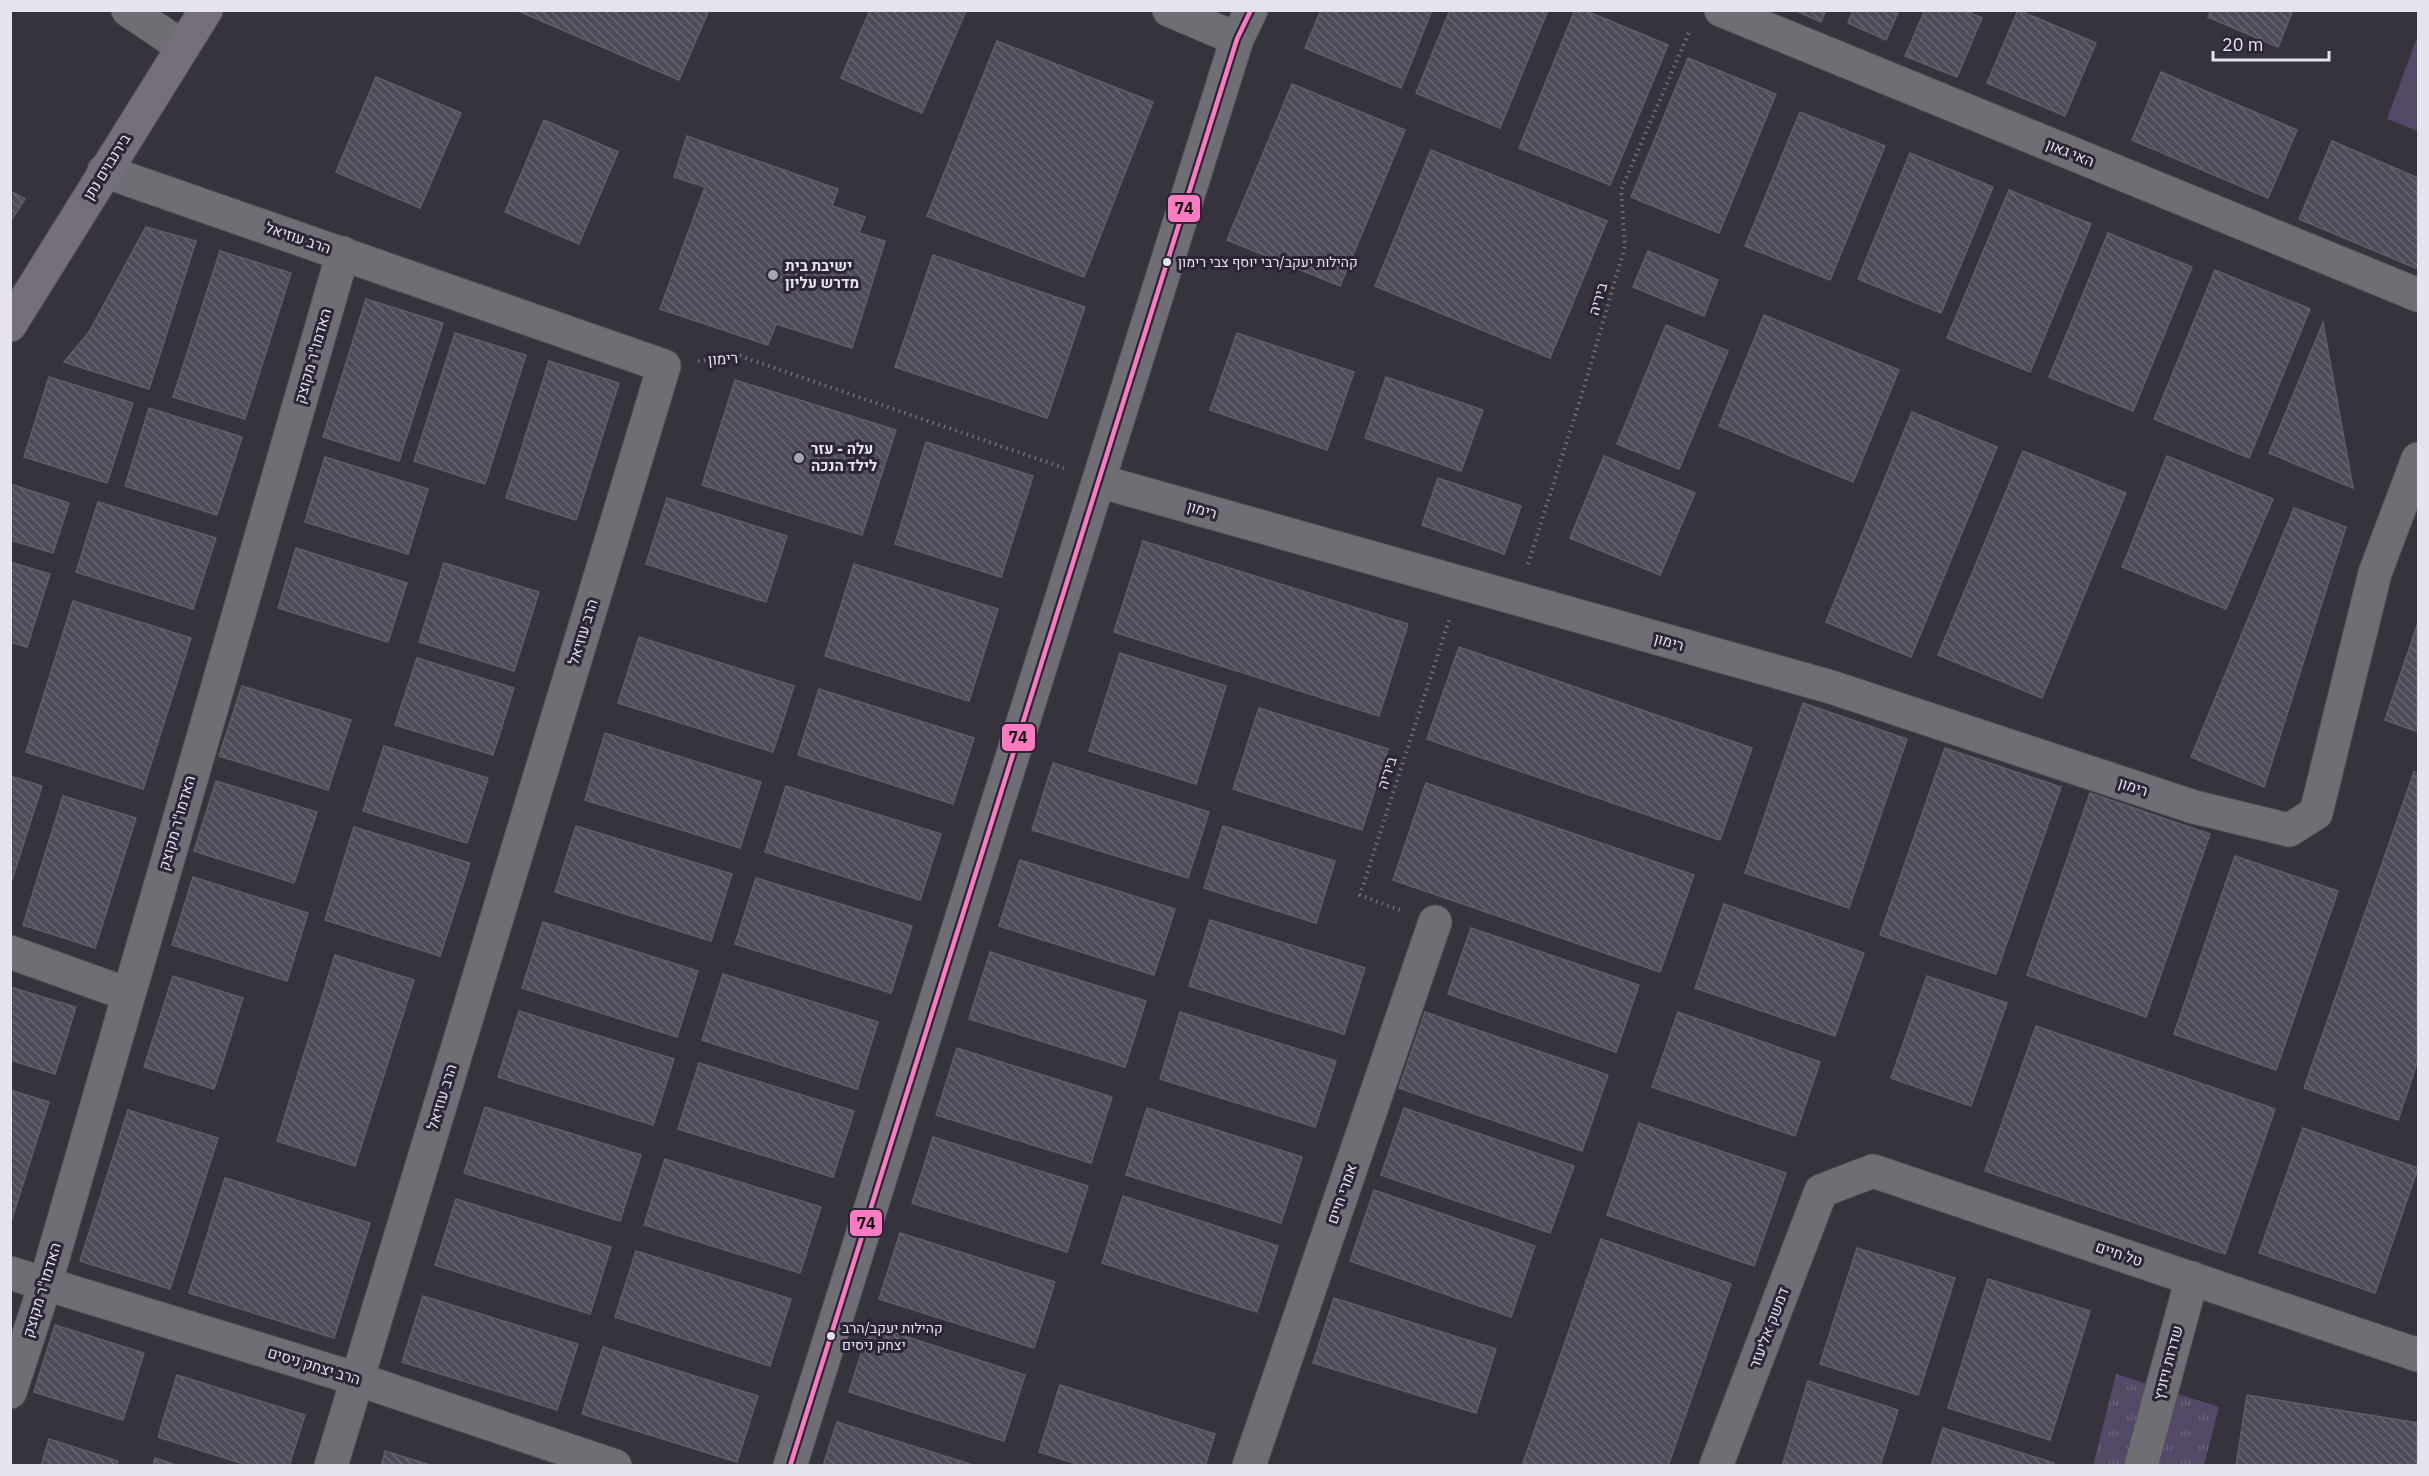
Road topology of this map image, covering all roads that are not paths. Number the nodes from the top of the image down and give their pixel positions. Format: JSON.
{"nodes":[{"id":1,"x":128,"y":10,"type":"edge"},
{"id":2,"x":206,"y":10,"type":"edge"},
{"id":3,"x":1169,"y":10,"type":"edge"},
{"id":4,"x":1708,"y":16,"type":"edge"},
{"id":5,"x":1244,"y":25,"type":"edge"},
{"id":6,"x":183,"y":47,"type":"junction"},
{"id":7,"x":105,"y":171,"type":"junction"},
{"id":8,"x":343,"y":253,"type":"junction"},
{"id":9,"x":2418,"y":295,"type":"edge"},
{"id":10,"x":10,"y":325,"type":"edge"},
{"id":11,"x":2418,"y":459,"type":"edge"},
{"id":12,"x":1099,"y":481,"type":"junction"},
{"id":13,"x":1435,"y":922,"type":"road end"},
{"id":14,"x":10,"y":952,"type":"edge"},
{"id":15,"x":127,"y":994,"type":"junction"},
{"id":16,"x":1821,"y":1191,"type":"joint"},
{"id":17,"x":10,"y":1273,"type":"edge"},
{"id":18,"x":2192,"y":1278,"type":"junction"},
{"id":19,"x":45,"y":1285,"type":"junction"},
{"id":20,"x":2418,"y":1354,"type":"edge"},
{"id":21,"x":357,"y":1379,"type":"junction"},
{"id":22,"x":10,"y":1392,"type":"edge"},
{"id":23,"x":2143,"y":1457,"type":"edge"},
{"id":24,"x":331,"y":1466,"type":"edge"},
{"id":25,"x":615,"y":1466,"type":"edge"},
{"id":26,"x":790,"y":1466,"type":"edge"},
{"id":27,"x":1249,"y":1466,"type":"edge"},
{"id":28,"x":1716,"y":1466,"type":"edge"}],
"edges":[{"from":1,"to":6,"type":"street"},
{"from":2,"to":6,"type":"street","name":"בירנבוים נתן"},
{"from":3,"to":5,"type":"street"},
{"from":4,"to":9,"type":"street","name":"האי גאון"},
{"from":5,"to":12,"type":"street"},
{"from":6,"to":7,"type":"street","name":"בירנבוים נתן"},
{"from":7,"to":8,"type":"street","name":"הרב עוזיאל"},
{"from":7,"to":10,"type":"street","name":"בירנבוים נתן"},
{"from":8,"to":15,"type":"street","name":"האדמו\"ר מקוצק"},
{"from":8,"to":21,"type":"street","name":"הרב עוזיאל"},
{"from":11,"to":12,"type":"street","name":"רימון"},
{"from":12,"to":26,"type":"street"},
{"from":13,"to":27,"type":"street","name":"אמרי חיים"},
{"from":14,"to":15,"type":"street"},
{"from":15,"to":19,"type":"street","name":"האדמו\"ר מקוצק"},
{"from":16,"to":18,"type":"street","name":"טל חיים"},
{"from":16,"to":28,"type":"street","name":"דמשק אליעזר"},
{"from":17,"to":19,"type":"street","name":"הרב יצחק ניסים"},
{"from":18,"to":20,"type":"street","name":"טל חיים"},
{"from":18,"to":23,"type":"street","name":"שדרות ויזניץ"},
{"from":19,"to":21,"type":"street","name":"הרב יצחק ניסים"},
{"from":19,"to":22,"type":"street","name":"האדמו\"ר מקוצק"},
{"from":21,"to":24,"type":"street","name":"הרב עוזיאל"},
{"from":21,"to":25,"type":"street","name":"הרב יצחק ניסים"}]}
